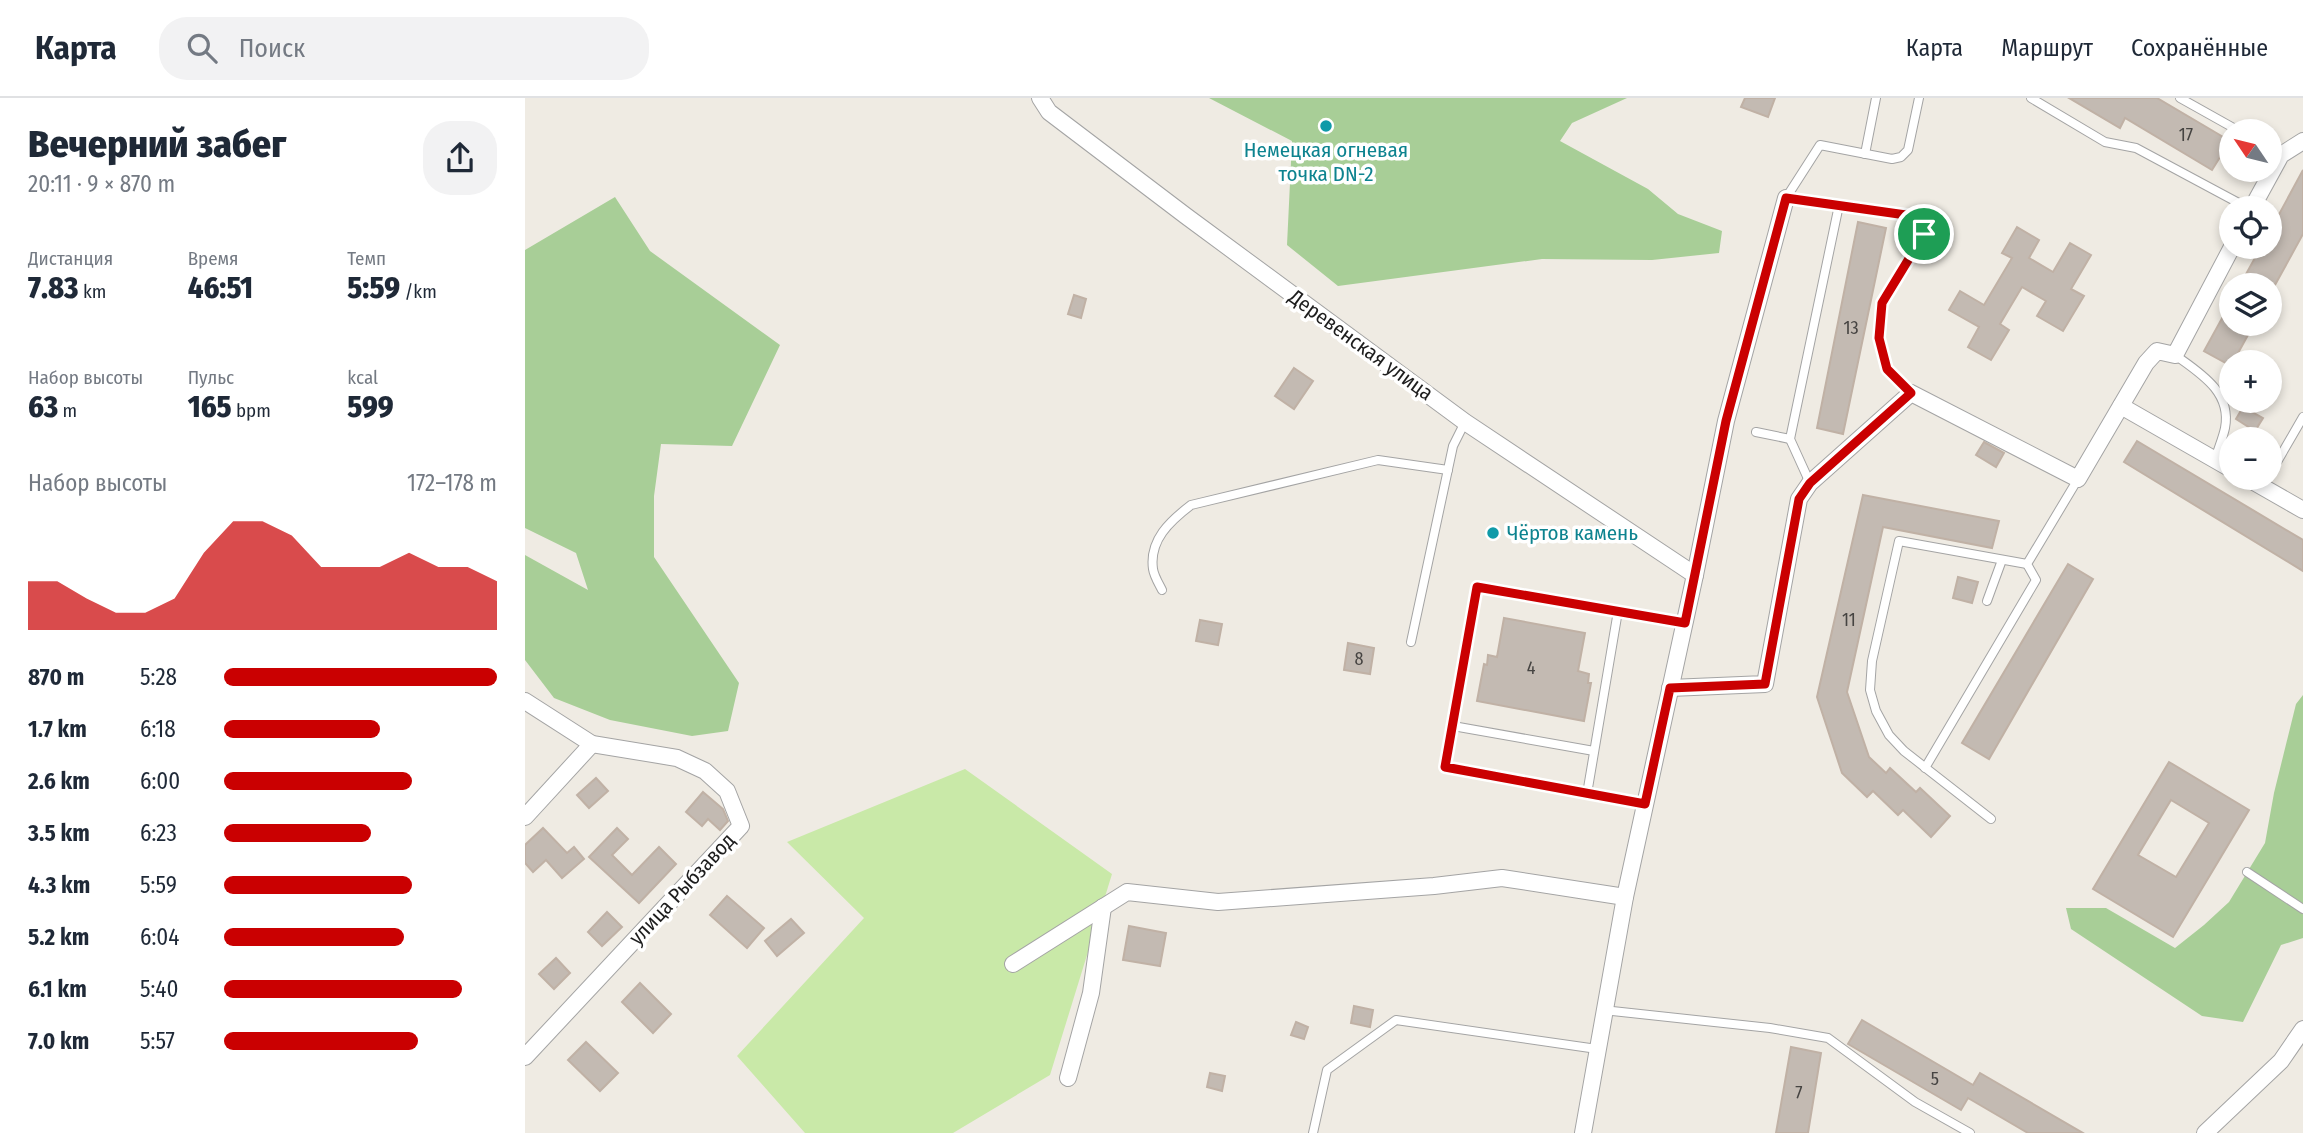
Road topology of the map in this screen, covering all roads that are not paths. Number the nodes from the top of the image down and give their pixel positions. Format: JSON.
{"nodes":[{"id":1,"x":1040,"y":98,"type":"edge"},
{"id":2,"x":1876,"y":98,"type":"edge"},
{"id":3,"x":1919,"y":98,"type":"edge"},
{"id":4,"x":2031,"y":98,"type":"edge"},
{"id":5,"x":2180,"y":98,"type":"edge"},
{"id":6,"x":2219,"y":120,"type":"edge"},
{"id":7,"x":2303,"y":141,"type":"edge"},
{"id":8,"x":2282,"y":150,"type":"edge"},
{"id":9,"x":1865,"y":154,"type":"junction"},
{"id":10,"x":2227,"y":196,"type":"edge"},
{"id":11,"x":1786,"y":198,"type":"junction"},
{"id":12,"x":1839,"y":205,"type":"junction"},
{"id":13,"x":2226,"y":259,"type":"edge"},
{"id":14,"x":2175,"y":355,"type":"junction"},
{"id":15,"x":1911,"y":393,"type":"junction"},
{"id":16,"x":2121,"y":406,"type":"junction"},
{"id":17,"x":2303,"y":417,"type":"edge"},
{"id":18,"x":1465,"y":422,"type":"junction"},
{"id":19,"x":1756,"y":432,"type":"dead end"},
{"id":20,"x":1790,"y":439,"type":"junction"},
{"id":21,"x":2282,"y":454,"type":"edge"},
{"id":22,"x":2215,"y":460,"type":"junction"},
{"id":23,"x":2219,"y":462,"type":"edge"},
{"id":24,"x":1448,"y":470,"type":"junction"},
{"id":25,"x":2078,"y":479,"type":"junction"},
{"id":26,"x":1810,"y":483,"type":"junction"},
{"id":27,"x":2279,"y":490,"type":"edge"},
{"id":28,"x":2303,"y":510,"type":"edge"},
{"id":29,"x":2002,"y":560,"type":"junction"},
{"id":30,"x":2027,"y":565,"type":"junction"},
{"id":31,"x":1695,"y":576,"type":"junction"},
{"id":32,"x":1162,"y":590,"type":"dead end"},
{"id":33,"x":1987,"y":601,"type":"dead end"},
{"id":34,"x":1618,"y":611,"type":"junction"},
{"id":35,"x":1685,"y":623,"type":"junction"},
{"id":36,"x":1411,"y":642,"type":"dead end"},
{"id":37,"x":1670,"y":688,"type":"junction"},
{"id":38,"x":525,"y":701,"type":"edge"},
{"id":39,"x":1453,"y":726,"type":"junction"},
{"id":40,"x":592,"y":744,"type":"junction"},
{"id":41,"x":1594,"y":751,"type":"junction"},
{"id":42,"x":1925,"y":768,"type":"junction"},
{"id":43,"x":1587,"y":793,"type":"junction"},
{"id":44,"x":1645,"y":804,"type":"junction"},
{"id":45,"x":525,"y":817,"type":"edge"},
{"id":46,"x":1991,"y":818,"type":"dead end"},
{"id":47,"x":2247,"y":872,"type":"dead end"},
{"id":48,"x":1625,"y":897,"type":"junction"},
{"id":49,"x":1103,"y":907,"type":"junction"},
{"id":50,"x":2303,"y":909,"type":"edge"},
{"id":51,"x":1013,"y":964,"type":"dead end"},
{"id":52,"x":1603,"y":1010,"type":"junction"},
{"id":53,"x":2303,"y":1029,"type":"edge"},
{"id":54,"x":1597,"y":1049,"type":"junction"},
{"id":55,"x":525,"y":1056,"type":"edge"},
{"id":56,"x":1067,"y":1078,"type":"dead end"},
{"id":57,"x":1313,"y":1133,"type":"edge"},
{"id":58,"x":1583,"y":1133,"type":"edge"},
{"id":59,"x":1970,"y":1133,"type":"edge"},
{"id":60,"x":2205,"y":1133,"type":"edge"}],
"edges":[{"from":1,"to":18,"type":"street","name":"Деревенская улица"},
{"from":2,"to":9,"type":"lane"},
{"from":3,"to":9,"type":"lane"},
{"from":4,"to":10,"type":"lane"},
{"from":5,"to":6,"type":"lane"},
{"from":7,"to":8,"type":"street"},
{"from":9,"to":11,"type":"lane"},
{"from":11,"to":12,"type":"lane"},
{"from":11,"to":31,"type":"street"},
{"from":12,"to":15,"type":"lane"},
{"from":12,"to":20,"type":"lane"},
{"from":13,"to":14,"type":"street"},
{"from":14,"to":16,"type":"street"},
{"from":14,"to":22,"type":"lane"},
{"from":15,"to":25,"type":"street"},
{"from":15,"to":26,"type":"street"},
{"from":16,"to":22,"type":"street"},
{"from":16,"to":25,"type":"street"},
{"from":17,"to":21,"type":"lane"},
{"from":18,"to":24,"type":"lane"},
{"from":18,"to":31,"type":"street","name":"Деревенская улица"},
{"from":19,"to":20,"type":"lane"},
{"from":20,"to":26,"type":"lane"},
{"from":22,"to":23,"type":"street"},
{"from":24,"to":32,"type":"lane"},
{"from":24,"to":36,"type":"lane"},
{"from":25,"to":30,"type":"lane"},
{"from":26,"to":37,"type":"street"},
{"from":27,"to":28,"type":"street"},
{"from":29,"to":30,"type":"lane"},
{"from":29,"to":33,"type":"lane"},
{"from":29,"to":42,"type":"lane"},
{"from":30,"to":42,"type":"lane"},
{"from":31,"to":35,"type":"street"},
{"from":34,"to":35,"type":"lane"},
{"from":34,"to":39,"type":"lane"},
{"from":34,"to":41,"type":"lane"},
{"from":35,"to":37,"type":"street"},
{"from":37,"to":44,"type":"street"},
{"from":38,"to":40,"type":"street","name":"улица Рыбзавод"},
{"from":39,"to":41,"type":"lane"},
{"from":39,"to":43,"type":"lane"},
{"from":40,"to":45,"type":"street"},
{"from":40,"to":55,"type":"street","name":"улица Рыбзавод"},
{"from":41,"to":43,"type":"lane"},
{"from":42,"to":46,"type":"lane"},
{"from":43,"to":44,"type":"lane"},
{"from":44,"to":48,"type":"street"},
{"from":47,"to":50,"type":"lane"},
{"from":48,"to":49,"type":"street"},
{"from":48,"to":52,"type":"street"},
{"from":49,"to":51,"type":"street"},
{"from":49,"to":56,"type":"street"},
{"from":52,"to":54,"type":"street"},
{"from":52,"to":59,"type":"lane"},
{"from":53,"to":60,"type":"street"},
{"from":54,"to":57,"type":"lane"},
{"from":54,"to":58,"type":"street"}]}
